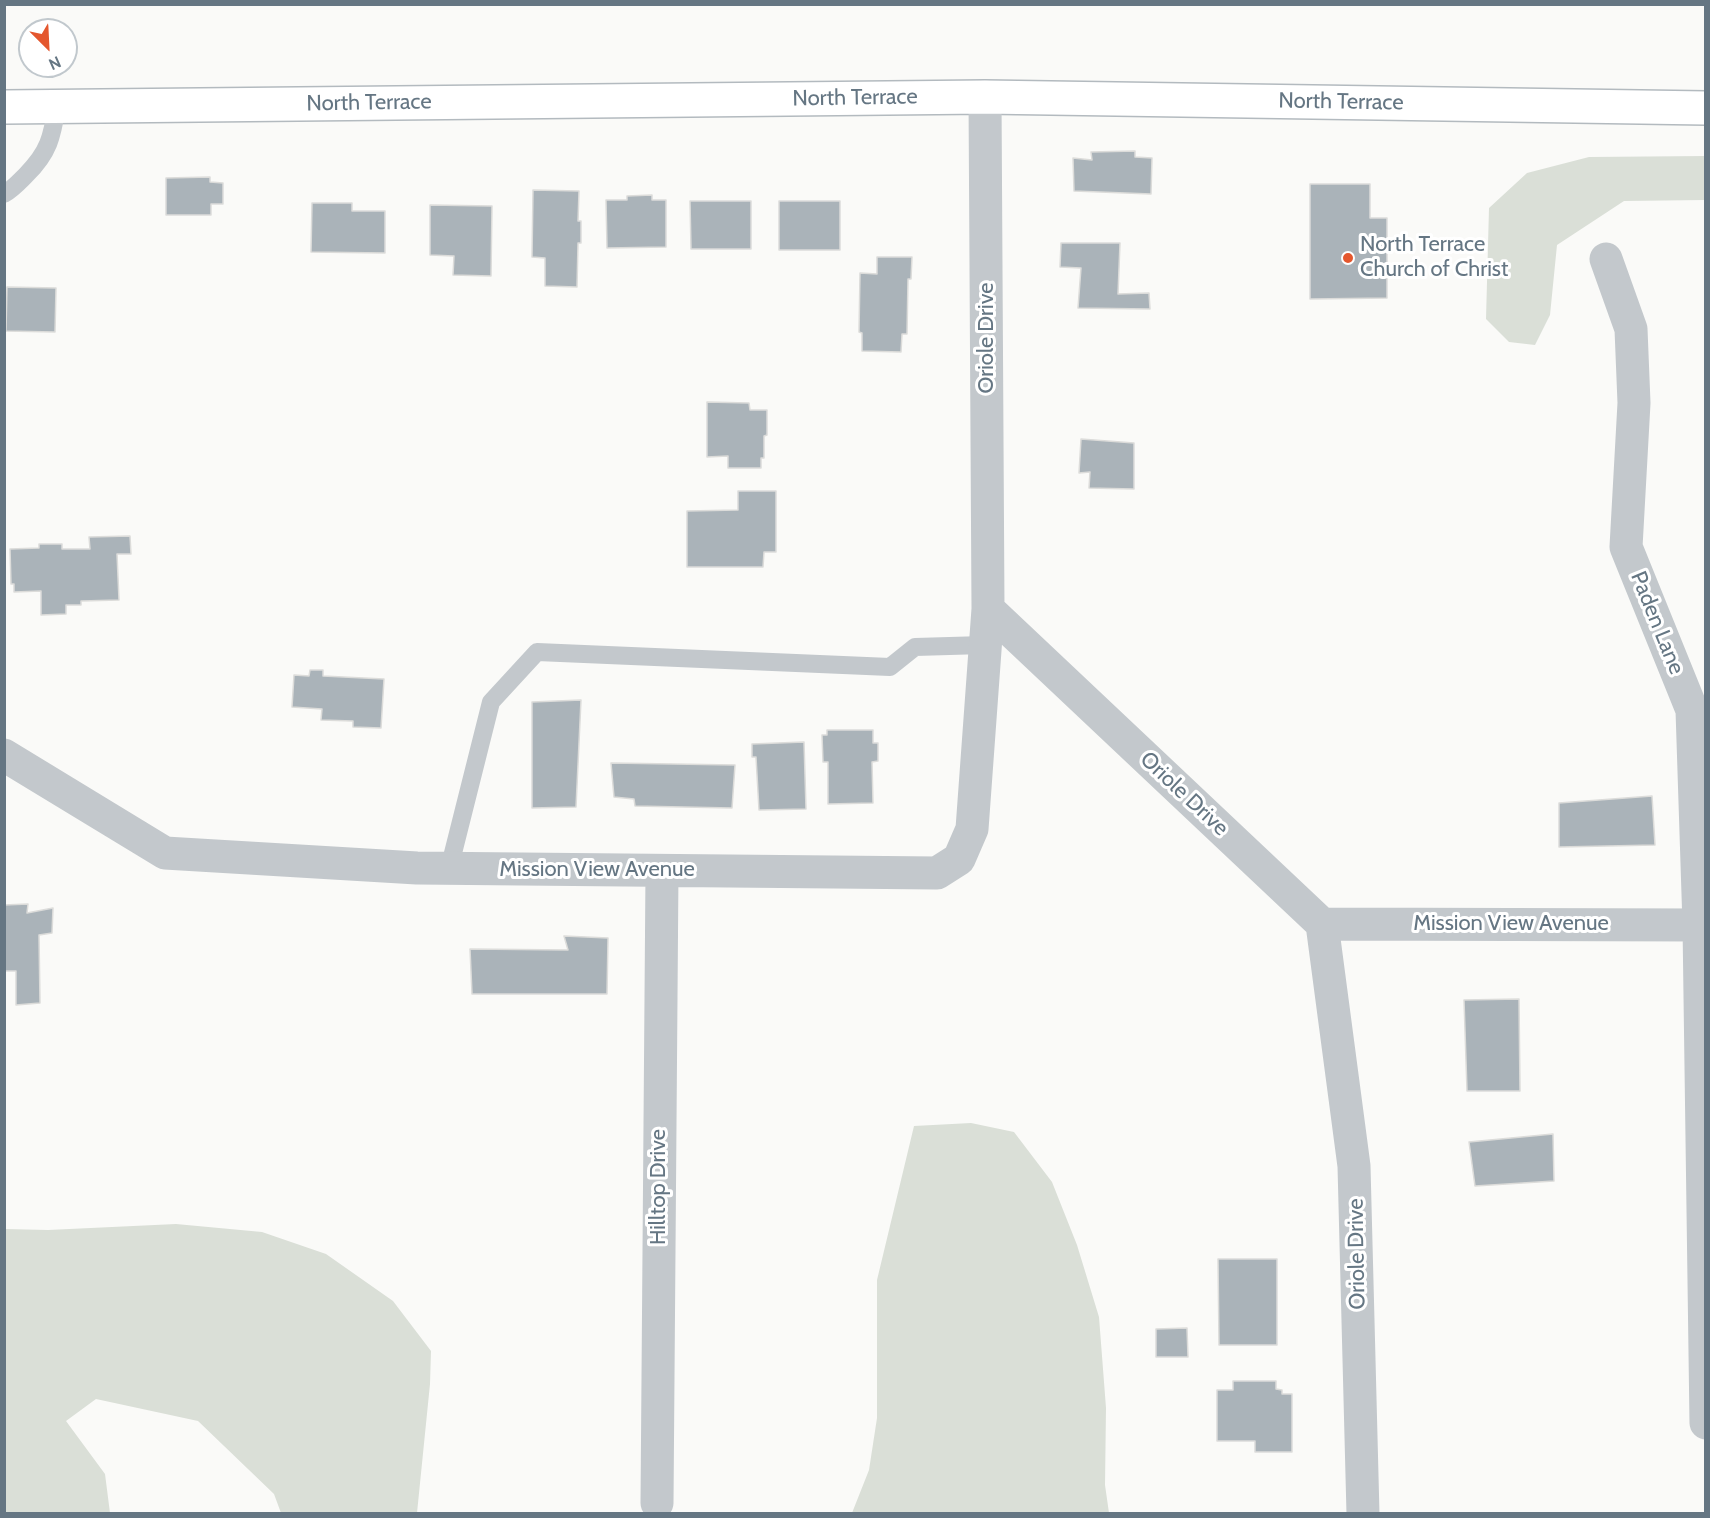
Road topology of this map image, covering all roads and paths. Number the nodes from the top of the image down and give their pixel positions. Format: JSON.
{"nodes":[{"id":1,"x":985,"y":97,"type":"junction"},
{"id":2,"x":57,"y":106,"type":"junction"},
{"id":3,"x":4,"y":107,"type":"edge"},
{"id":4,"x":1706,"y":108,"type":"edge"},
{"id":5,"x":4,"y":194,"type":"edge"},
{"id":6,"x":1606,"y":260,"type":"dead end"},
{"id":7,"x":988,"y":609,"type":"junction"},
{"id":8,"x":984,"y":645,"type":"junction"},
{"id":9,"x":4,"y":755,"type":"edge"},
{"id":10,"x":449,"y":869,"type":"junction"},
{"id":11,"x":662,"y":871,"type":"junction"},
{"id":12,"x":1322,"y":924,"type":"junction"},
{"id":13,"x":1700,"y":925,"type":"junction"},
{"id":14,"x":1706,"y":1423,"type":"edge"},
{"id":15,"x":657,"y":1503,"type":"dead end"},
{"id":16,"x":1363,"y":1514,"type":"edge"}],
"edges":[{"from":1,"to":2,"type":"street","name":"North Terrace"},
{"from":1,"to":4,"type":"street","name":"North Terrace"},
{"from":1,"to":7,"type":"street","name":"Oriole Drive"},
{"from":2,"to":3,"type":"street","name":"North Terrace"},
{"from":2,"to":5,"type":"lane"},
{"from":6,"to":13,"type":"street","name":"Paden Lane"},
{"from":7,"to":8,"type":"street","name":"Mission View Avenue"},
{"from":7,"to":12,"type":"street","name":"Oriole Drive"},
{"from":8,"to":10,"type":"lane"},
{"from":8,"to":11,"type":"street","name":"Mission View Avenue"},
{"from":9,"to":10,"type":"street","name":"Mission View Avenue"},
{"from":10,"to":11,"type":"street","name":"Mission View Avenue"},
{"from":11,"to":15,"type":"street","name":"Hilltop Drive"},
{"from":12,"to":13,"type":"street","name":"Mission View Avenue"},
{"from":12,"to":16,"type":"street","name":"Oriole Drive"},
{"from":13,"to":14,"type":"street","name":"Paden Lane"}]}
